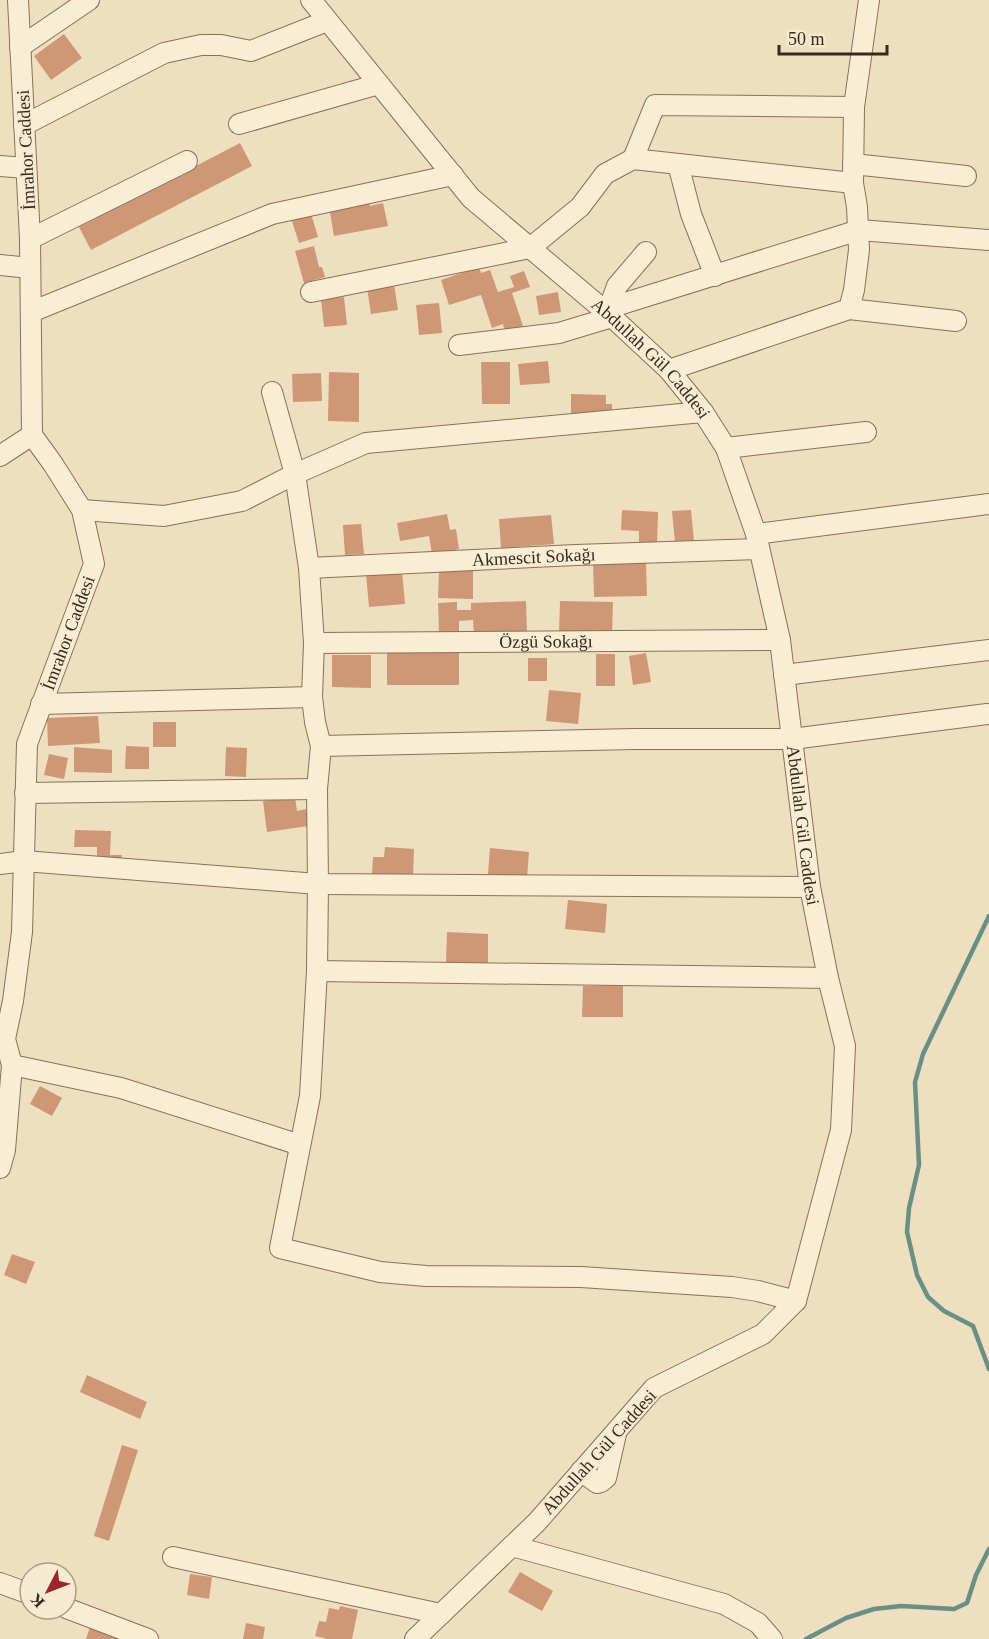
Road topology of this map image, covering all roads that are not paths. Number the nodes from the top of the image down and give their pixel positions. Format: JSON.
{"nodes":[{"id":1,"x":18,"y":0,"type":"edge"},
{"id":2,"x":88,"y":0,"type":"edge"},
{"id":3,"x":310,"y":0,"type":"edge"},
{"id":4,"x":869,"y":0,"type":"edge"},
{"id":5,"x":327,"y":21,"type":"junction"},
{"id":6,"x":20,"y":47,"type":"junction"},
{"id":7,"x":379,"y":84,"type":"junction"},
{"id":8,"x":854,"y":107,"type":"junction"},
{"id":9,"x":239,"y":124,"type":"dead end"},
{"id":10,"x":24,"y":125,"type":"junction"},
{"id":11,"x":633,"y":159,"type":"junction"},
{"id":12,"x":187,"y":161,"type":"dead end"},
{"id":13,"x":678,"y":164,"type":"junction"},
{"id":14,"x":853,"y":164,"type":"junction"},
{"id":15,"x":0,"y":166,"type":"edge"},
{"id":16,"x":26,"y":168,"type":"junction"},
{"id":17,"x":453,"y":175,"type":"junction"},
{"id":18,"x":966,"y":176,"type":"dead end"},
{"id":19,"x":853,"y":183,"type":"junction"},
{"id":20,"x":859,"y":230,"type":"junction"},
{"id":21,"x":30,"y":239,"type":"junction"},
{"id":22,"x":989,"y":240,"type":"edge"},
{"id":23,"x":530,"y":248,"type":"junction"},
{"id":24,"x":646,"y":252,"type":"dead end"},
{"id":25,"x":0,"y":265,"type":"edge"},
{"id":26,"x":30,"y":268,"type":"junction"},
{"id":27,"x":715,"y":276,"type":"junction"},
{"id":28,"x":310,"y":292,"type":"dead end"},
{"id":29,"x":849,"y":309,"type":"junction"},
{"id":30,"x":31,"y":312,"type":"junction"},
{"id":31,"x":609,"y":312,"type":"junction"},
{"id":32,"x":956,"y":321,"type":"dead end"},
{"id":33,"x":459,"y":345,"type":"dead end"},
{"id":34,"x":669,"y":370,"type":"junction"},
{"id":35,"x":272,"y":392,"type":"dead end"},
{"id":36,"x":703,"y":412,"type":"junction"},
{"id":37,"x":866,"y":432,"type":"dead end"},
{"id":38,"x":32,"y":435,"type":"junction"},
{"id":39,"x":726,"y":448,"type":"junction"},
{"id":40,"x":0,"y":456,"type":"edge"},
{"id":41,"x":295,"y":474,"type":"junction"},
{"id":42,"x":989,"y":504,"type":"edge"},
{"id":43,"x":82,"y":510,"type":"junction"},
{"id":44,"x":757,"y":541,"type":"junction"},
{"id":45,"x":309,"y":568,"type":"junction"},
{"id":46,"x":780,"y":640,"type":"junction"},
{"id":47,"x":314,"y":644,"type":"junction"},
{"id":48,"x":989,"y":650,"type":"edge"},
{"id":49,"x":784,"y":675,"type":"junction"},
{"id":50,"x":312,"y":697,"type":"junction"},
{"id":51,"x":41,"y":705,"type":"junction"},
{"id":52,"x":987,"y":714,"type":"dead end"},
{"id":53,"x":792,"y":739,"type":"junction"},
{"id":54,"x":321,"y":746,"type":"junction"},
{"id":55,"x":317,"y":789,"type":"junction"},
{"id":56,"x":26,"y":793,"type":"junction"},
{"id":57,"x":24,"y":861,"type":"junction"},
{"id":58,"x":0,"y":864,"type":"edge"},
{"id":59,"x":318,"y":884,"type":"junction"},
{"id":60,"x":810,"y":886,"type":"junction"},
{"id":61,"x":317,"y":971,"type":"junction"},
{"id":62,"x":828,"y":978,"type":"junction"},
{"id":63,"x":2,"y":1042,"type":"edge"},
{"id":64,"x":12,"y":1065,"type":"junction"},
{"id":65,"x":300,"y":1145,"type":"junction"},
{"id":66,"x":0,"y":1168,"type":"edge"},
{"id":67,"x":796,"y":1300,"type":"junction"},
{"id":68,"x":512,"y":1546,"type":"junction"},
{"id":69,"x":173,"y":1557,"type":"dead end"},
{"id":70,"x":0,"y":1583,"type":"edge"},
{"id":71,"x":18,"y":1590,"type":"edge"},
{"id":72,"x":78,"y":1613,"type":"edge"},
{"id":73,"x":441,"y":1614,"type":"junction"},
{"id":74,"x":148,"y":1639,"type":"edge"},
{"id":75,"x":416,"y":1639,"type":"edge"},
{"id":76,"x":772,"y":1639,"type":"edge"}],
"edges":[{"from":1,"to":6,"type":"street","name":"İmrahor Caddesi"},
{"from":2,"to":6,"type":"street"},
{"from":3,"to":5,"type":"street","name":"Abdullah Gül Caddesi"},
{"from":4,"to":8,"type":"street"},
{"from":5,"to":7,"type":"street","name":"Abdullah Gül Caddesi"},
{"from":5,"to":10,"type":"street"},
{"from":6,"to":10,"type":"street","name":"İmrahor Caddesi"},
{"from":7,"to":9,"type":"street"},
{"from":7,"to":17,"type":"street","name":"Abdullah Gül Caddesi"},
{"from":8,"to":11,"type":"street"},
{"from":8,"to":14,"type":"street"},
{"from":10,"to":16,"type":"street","name":"İmrahor Caddesi"},
{"from":11,"to":13,"type":"street"},
{"from":11,"to":23,"type":"street"},
{"from":12,"to":21,"type":"street"},
{"from":13,"to":19,"type":"street"},
{"from":13,"to":27,"type":"street"},
{"from":14,"to":18,"type":"street"},
{"from":14,"to":19,"type":"street"},
{"from":15,"to":16,"type":"street"},
{"from":16,"to":21,"type":"street","name":"İmrahor Caddesi"},
{"from":17,"to":23,"type":"street","name":"Abdullah Gül Caddesi"},
{"from":17,"to":30,"type":"street"},
{"from":19,"to":20,"type":"street"},
{"from":20,"to":22,"type":"street"},
{"from":20,"to":27,"type":"street"},
{"from":20,"to":29,"type":"street"},
{"from":21,"to":26,"type":"street","name":"İmrahor Caddesi"},
{"from":23,"to":28,"type":"street"},
{"from":23,"to":31,"type":"street","name":"Abdullah Gül Caddesi"},
{"from":24,"to":31,"type":"street"},
{"from":25,"to":26,"type":"street"},
{"from":26,"to":30,"type":"street","name":"İmrahor Caddesi"},
{"from":27,"to":31,"type":"street"},
{"from":29,"to":32,"type":"street"},
{"from":29,"to":34,"type":"street"},
{"from":30,"to":38,"type":"street","name":"İmrahor Caddesi"},
{"from":31,"to":33,"type":"street"},
{"from":31,"to":34,"type":"street","name":"Abdullah Gül Caddesi"},
{"from":34,"to":36,"type":"street","name":"Abdullah Gül Caddesi"},
{"from":35,"to":41,"type":"street"},
{"from":36,"to":39,"type":"street","name":"Abdullah Gül Caddesi"},
{"from":36,"to":41,"type":"street"},
{"from":37,"to":39,"type":"street"},
{"from":38,"to":40,"type":"street"},
{"from":38,"to":43,"type":"street","name":"İmrahor Caddesi"},
{"from":39,"to":44,"type":"street","name":"Abdullah Gül Caddesi"},
{"from":41,"to":43,"type":"street"},
{"from":41,"to":45,"type":"street"},
{"from":42,"to":44,"type":"street","name":"Akmescit Sokağı"},
{"from":43,"to":51,"type":"street","name":"İmrahor Caddesi"},
{"from":44,"to":45,"type":"street","name":"Akmescit Sokağı"},
{"from":44,"to":46,"type":"street","name":"Abdullah Gül Caddesi"},
{"from":45,"to":47,"type":"street"},
{"from":46,"to":47,"type":"street","name":"Özgü Sokağı"},
{"from":46,"to":49,"type":"street","name":"Abdullah Gül Caddesi"},
{"from":47,"to":50,"type":"street"},
{"from":48,"to":49,"type":"street"},
{"from":49,"to":53,"type":"street","name":"Abdullah Gül Caddesi"},
{"from":50,"to":51,"type":"street"},
{"from":50,"to":54,"type":"street"},
{"from":51,"to":56,"type":"street","name":"İmrahor Caddesi"},
{"from":52,"to":53,"type":"street"},
{"from":53,"to":54,"type":"street"},
{"from":53,"to":60,"type":"street","name":"Abdullah Gül Caddesi"},
{"from":54,"to":55,"type":"street"},
{"from":55,"to":56,"type":"street"},
{"from":55,"to":59,"type":"street"},
{"from":56,"to":57,"type":"street","name":"İmrahor Caddesi"},
{"from":57,"to":58,"type":"street"},
{"from":57,"to":59,"type":"street"},
{"from":57,"to":63,"type":"street","name":"İmrahor Caddesi"},
{"from":59,"to":60,"type":"street"},
{"from":59,"to":61,"type":"street"},
{"from":60,"to":62,"type":"street","name":"Abdullah Gül Caddesi"},
{"from":61,"to":62,"type":"street"},
{"from":61,"to":65,"type":"street"},
{"from":62,"to":67,"type":"street","name":"Abdullah Gül Caddesi"},
{"from":63,"to":64,"type":"street","name":"İmrahor Caddesi"},
{"from":64,"to":65,"type":"street"},
{"from":64,"to":66,"type":"street","name":"İmrahor Caddesi"},
{"from":65,"to":67,"type":"street"},
{"from":67,"to":68,"type":"street","name":"Abdullah Gül Caddesi"},
{"from":68,"to":73,"type":"street","name":"Abdullah Gül Caddesi"},
{"from":68,"to":76,"type":"street"},
{"from":69,"to":73,"type":"street"},
{"from":70,"to":71,"type":"street"},
{"from":72,"to":74,"type":"street"},
{"from":73,"to":75,"type":"street","name":"Abdullah Gül Caddesi"}]}
